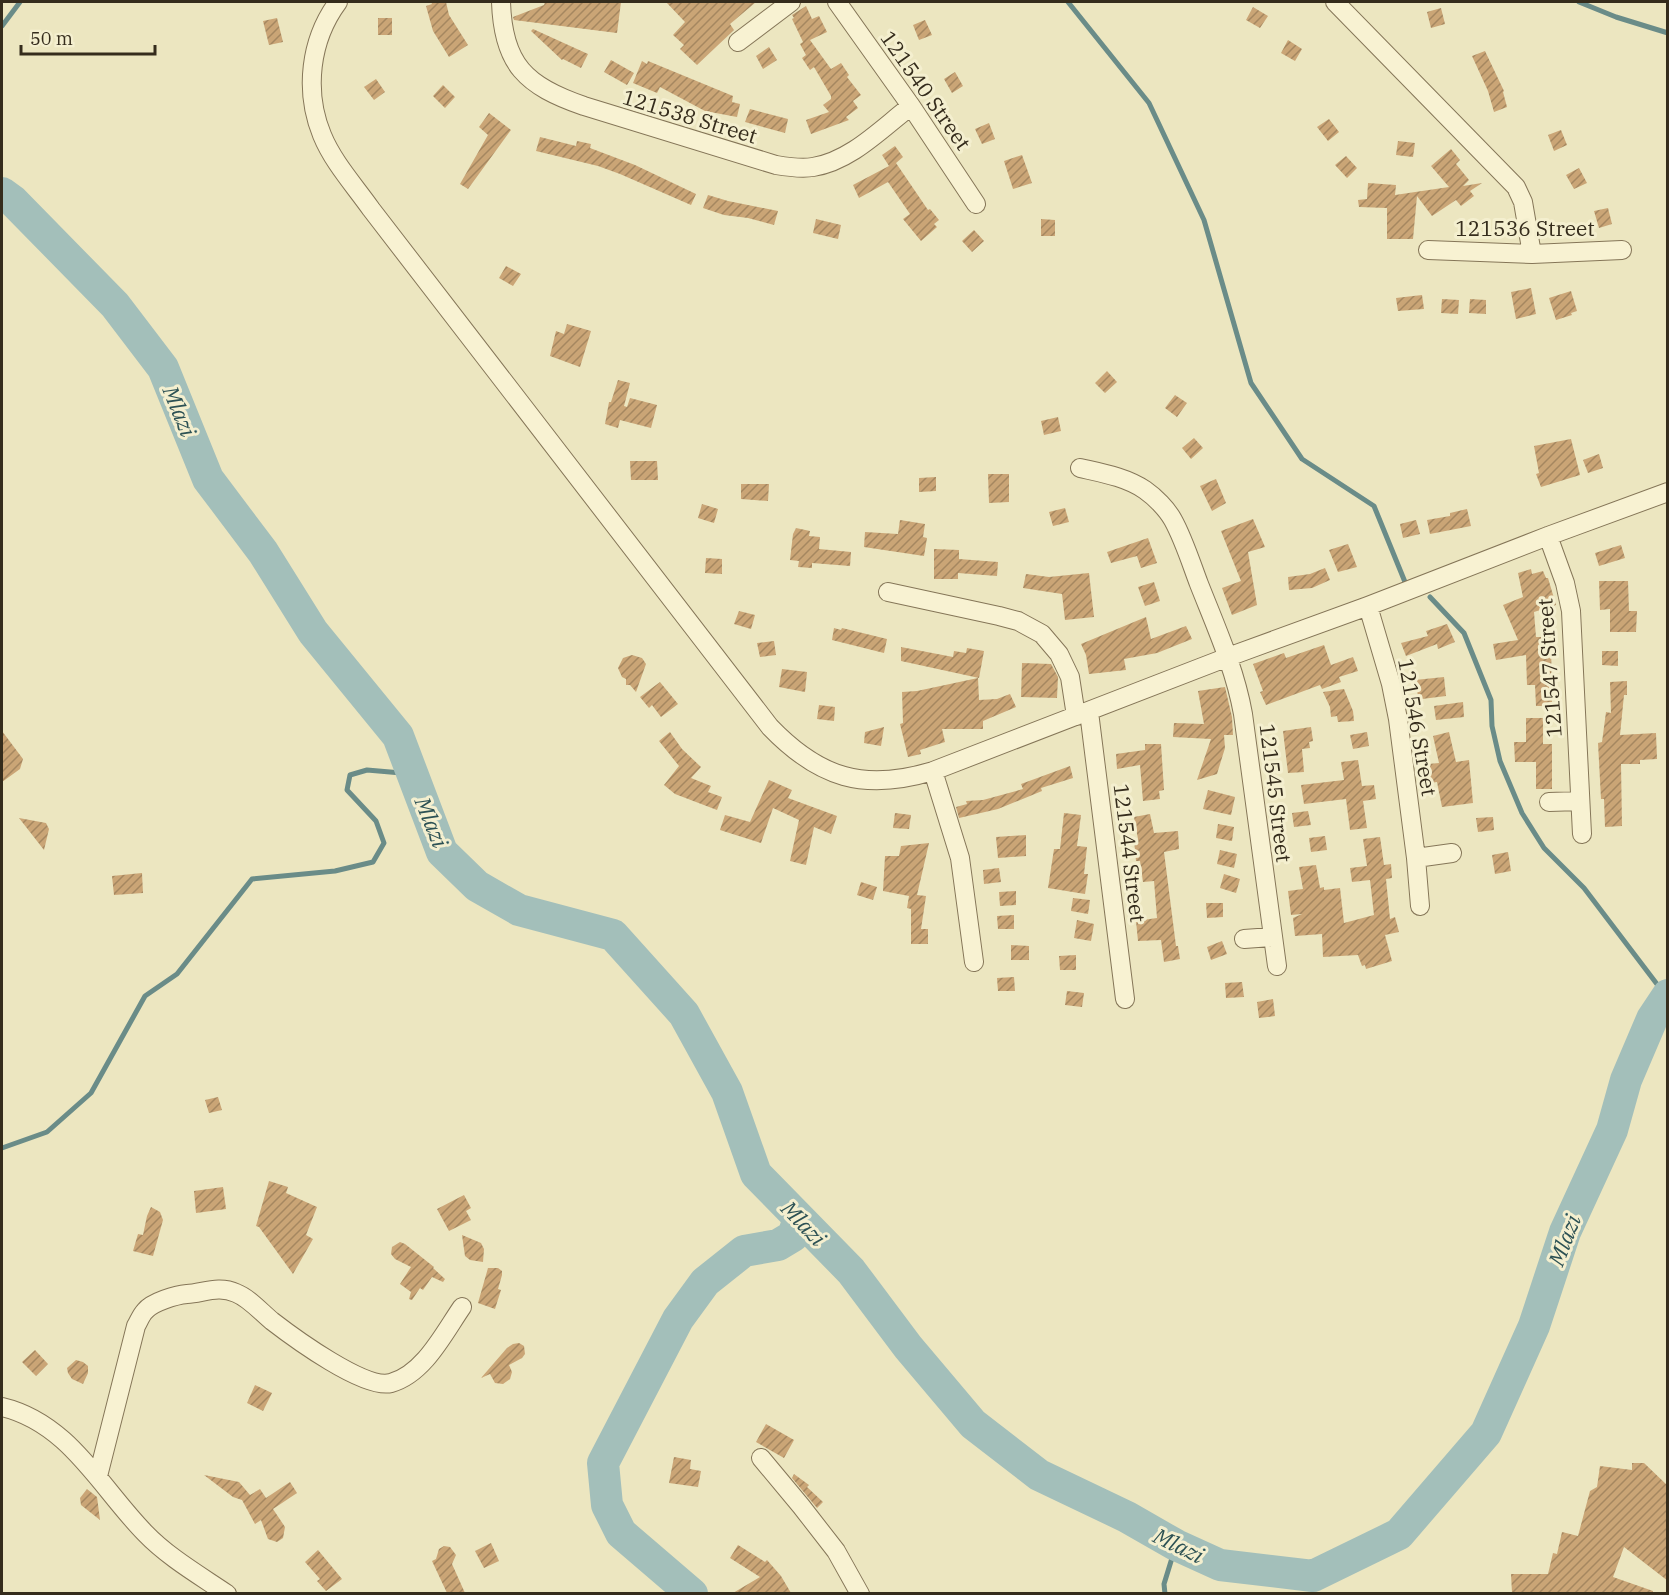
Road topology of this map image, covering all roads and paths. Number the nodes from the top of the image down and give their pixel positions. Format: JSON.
{"nodes":[{"id":1,"x":338,"y":2,"type":"edge"},
{"id":2,"x":501,"y":2,"type":"edge"},
{"id":3,"x":791,"y":2,"type":"edge"},
{"id":4,"x":837,"y":2,"type":"edge"},
{"id":5,"x":1335,"y":2,"type":"edge"},
{"id":6,"x":738,"y":42,"type":"dead end"},
{"id":7,"x":911,"y":106,"type":"junction"},
{"id":8,"x":976,"y":204,"type":"dead end"},
{"id":9,"x":1428,"y":250,"type":"dead end"},
{"id":10,"x":1622,"y":250,"type":"dead end"},
{"id":11,"x":1532,"y":254,"type":"junction"},
{"id":12,"x":1080,"y":468,"type":"dead end"},
{"id":13,"x":1668,"y":492,"type":"edge"},
{"id":14,"x":1548,"y":536,"type":"junction"},
{"id":15,"x":888,"y":592,"type":"dead end"},
{"id":16,"x":1368,"y":606,"type":"junction"},
{"id":17,"x":1228,"y":657,"type":"junction"},
{"id":18,"x":1083,"y":714,"type":"junction"},
{"id":19,"x":933,"y":771,"type":"junction"},
{"id":20,"x":1580,"y":801,"type":"junction"},
{"id":21,"x":1549,"y":802,"type":"dead end"},
{"id":22,"x":1582,"y":834,"type":"dead end"},
{"id":23,"x":1452,"y":853,"type":"dead end"},
{"id":24,"x":1416,"y":858,"type":"junction"},
{"id":25,"x":1420,"y":906,"type":"dead end"},
{"id":26,"x":1272,"y":938,"type":"junction"},
{"id":27,"x":1245,"y":939,"type":"dead end"},
{"id":28,"x":974,"y":962,"type":"dead end"},
{"id":29,"x":1277,"y":966,"type":"dead end"},
{"id":30,"x":1125,"y":999,"type":"dead end"},
{"id":31,"x":462,"y":1308,"type":"dead end"},
{"id":32,"x":2,"y":1407,"type":"edge"},
{"id":33,"x":761,"y":1458,"type":"dead end"},
{"id":34,"x":98,"y":1476,"type":"junction"},
{"id":35,"x":227,"y":1593,"type":"edge"},
{"id":36,"x":860,"y":1593,"type":"edge"}],
"edges":[{"from":1,"to":19,"type":"street"},
{"from":2,"to":7,"type":"street","name":"121538 Street"},
{"from":3,"to":6,"type":"street"},
{"from":4,"to":7,"type":"street","name":"121540 Street"},
{"from":5,"to":11,"type":"street"},
{"from":7,"to":8,"type":"street","name":"121540 Street"},
{"from":9,"to":11,"type":"street","name":"121536 Street"},
{"from":10,"to":11,"type":"street","name":"121536 Street"},
{"from":12,"to":17,"type":"street","name":"121545 Street"},
{"from":13,"to":14,"type":"street"},
{"from":14,"to":16,"type":"street"},
{"from":14,"to":20,"type":"street","name":"121547 Street"},
{"from":15,"to":18,"type":"street","name":"121544 Street"},
{"from":16,"to":17,"type":"street"},
{"from":16,"to":24,"type":"street","name":"121546 Street"},
{"from":17,"to":18,"type":"street"},
{"from":17,"to":26,"type":"street","name":"121545 Street"},
{"from":18,"to":19,"type":"street"},
{"from":18,"to":30,"type":"street","name":"121544 Street"},
{"from":19,"to":28,"type":"street"},
{"from":20,"to":21,"type":"street"},
{"from":20,"to":22,"type":"street","name":"121547 Street"},
{"from":23,"to":24,"type":"street"},
{"from":24,"to":25,"type":"street","name":"121546 Street"},
{"from":26,"to":27,"type":"street"},
{"from":26,"to":29,"type":"street","name":"121545 Street"},
{"from":31,"to":34,"type":"street"},
{"from":32,"to":34,"type":"street"},
{"from":33,"to":36,"type":"street"},
{"from":34,"to":35,"type":"street"}]}
